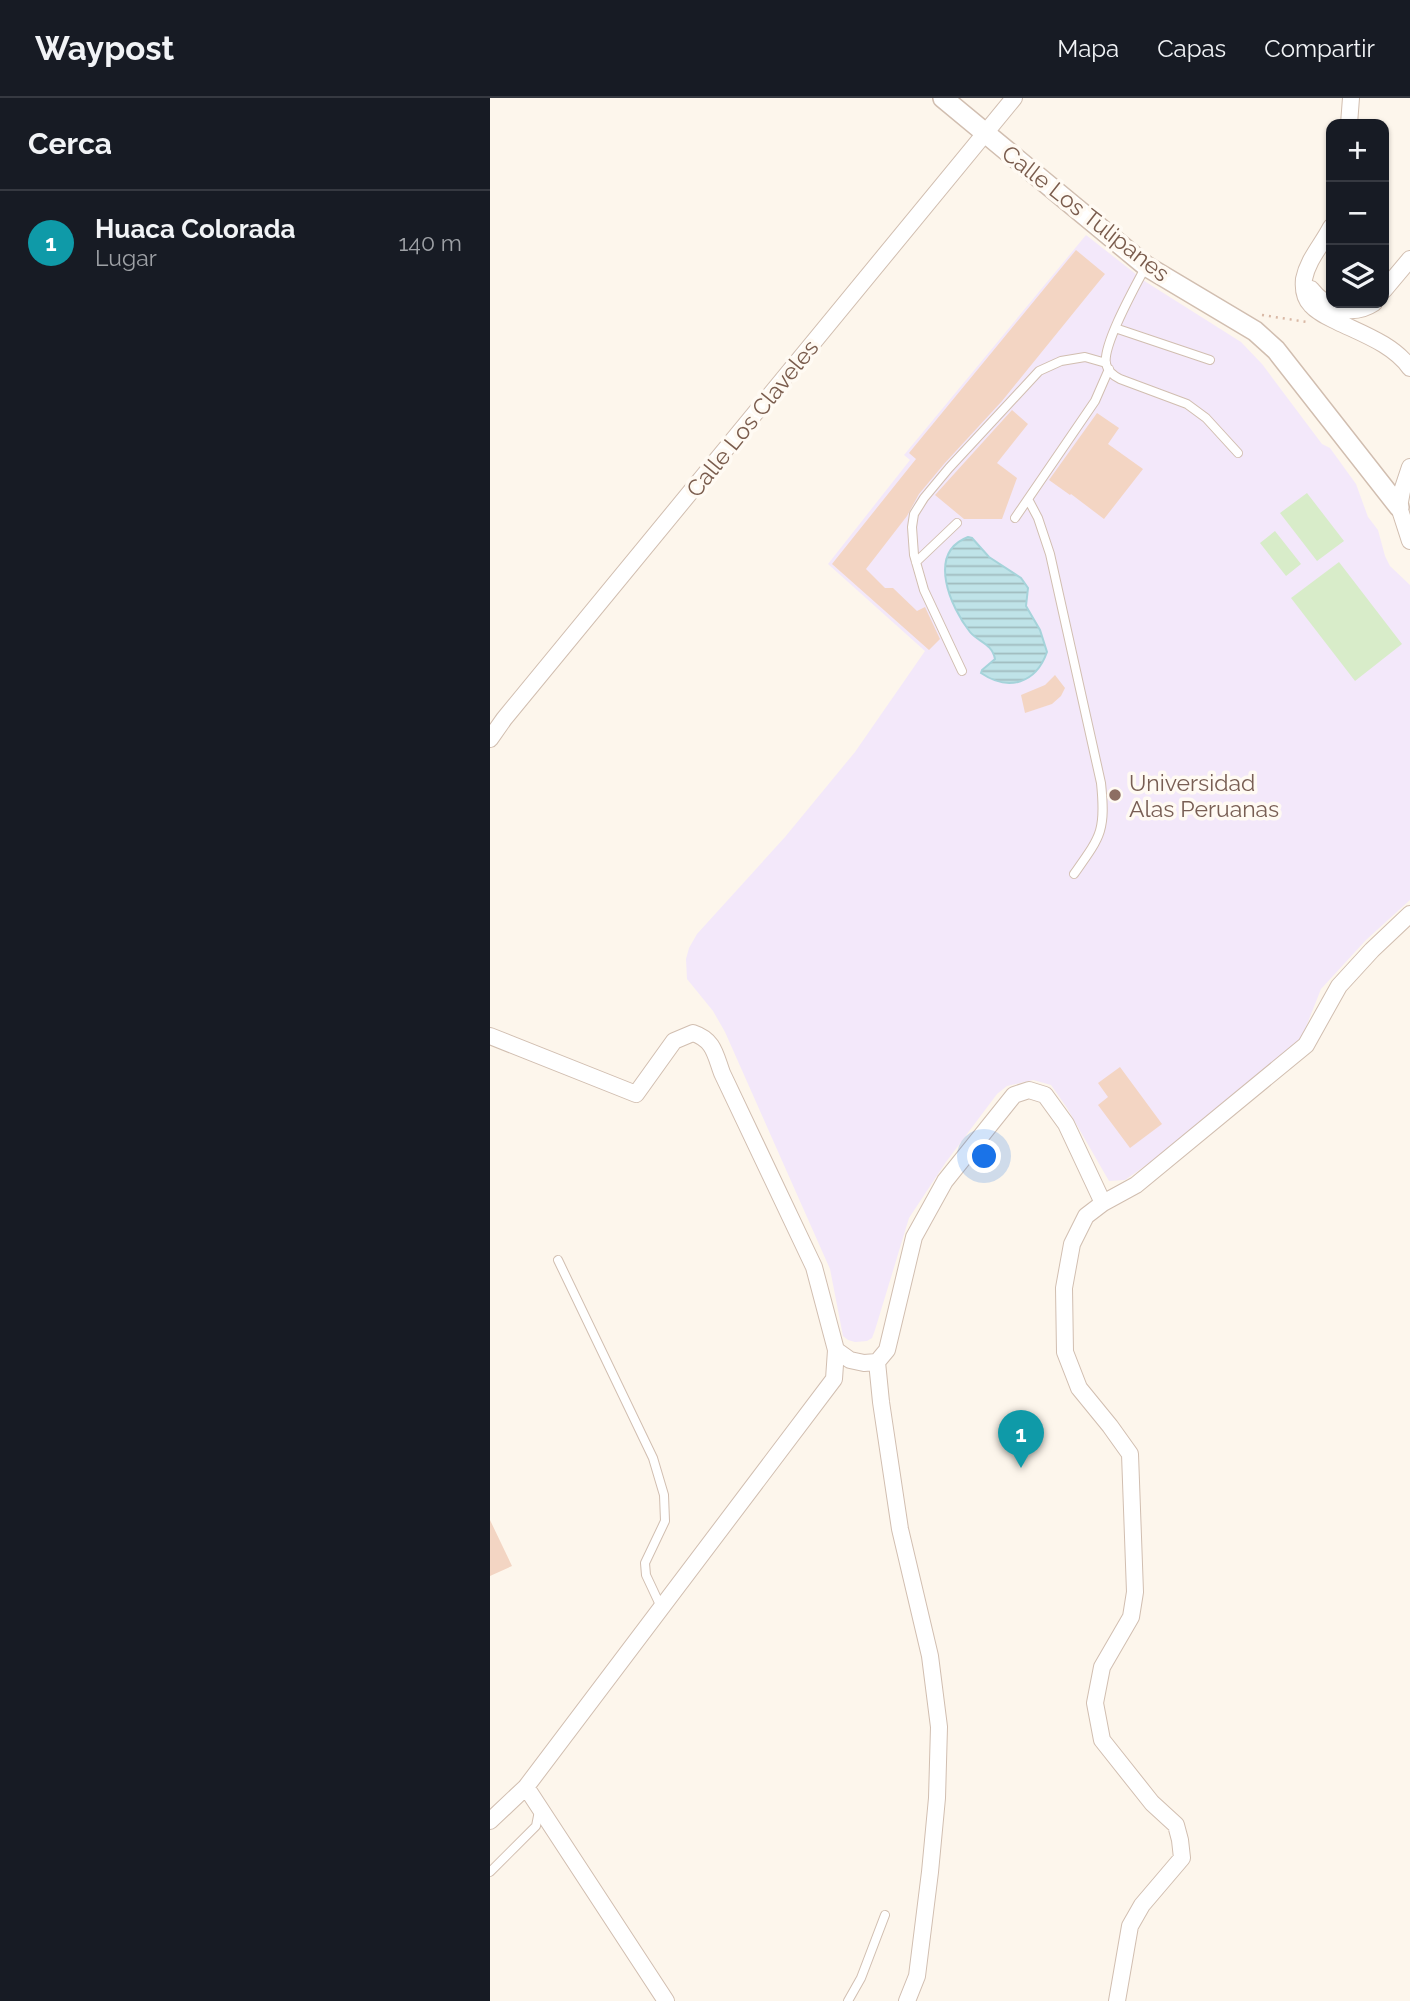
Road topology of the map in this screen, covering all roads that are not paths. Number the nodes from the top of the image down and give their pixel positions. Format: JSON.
{"nodes":[{"id":1,"x":943,"y":98,"type":"edge"},
{"id":2,"x":1014,"y":98,"type":"edge"},
{"id":3,"x":1351,"y":98,"type":"edge"},
{"id":4,"x":1349,"y":119,"type":"edge"},
{"id":5,"x":986,"y":134,"type":"junction"},
{"id":6,"x":1326,"y":235,"type":"edge"},
{"id":7,"x":1410,"y":258,"type":"edge"},
{"id":8,"x":1146,"y":266,"type":"junction"},
{"id":9,"x":1305,"y":278,"type":"junction"},
{"id":10,"x":1389,"y":284,"type":"edge"},
{"id":11,"x":1326,"y":303,"type":"edge"},
{"id":12,"x":1342,"y":308,"type":"edge"},
{"id":13,"x":1365,"y":308,"type":"edge"},
{"id":14,"x":1115,"y":328,"type":"junction"},
{"id":15,"x":1210,"y":360,"type":"dead end"},
{"id":16,"x":1107,"y":366,"type":"junction"},
{"id":17,"x":1410,"y":368,"type":"edge"},
{"id":18,"x":1238,"y":453,"type":"dead end"},
{"id":19,"x":1410,"y":467,"type":"edge"},
{"id":20,"x":1028,"y":499,"type":"junction"},
{"id":21,"x":1399,"y":507,"type":"junction"},
{"id":22,"x":1016,"y":518,"type":"dead end"},
{"id":23,"x":957,"y":523,"type":"dead end"},
{"id":24,"x":1410,"y":541,"type":"edge"},
{"id":25,"x":916,"y":562,"type":"junction"},
{"id":26,"x":962,"y":671,"type":"dead end"},
{"id":27,"x":490,"y":738,"type":"edge"},
{"id":28,"x":1074,"y":874,"type":"dead end"},
{"id":29,"x":1410,"y":914,"type":"edge"},
{"id":30,"x":490,"y":1036,"type":"edge"},
{"id":31,"x":1103,"y":1203,"type":"junction"},
{"id":32,"x":558,"y":1260,"type":"dead end"},
{"id":33,"x":835,"y":1350,"type":"junction"},
{"id":34,"x":877,"y":1362,"type":"junction"},
{"id":35,"x":661,"y":1607,"type":"junction"},
{"id":36,"x":526,"y":1787,"type":"junction"},
{"id":37,"x":539,"y":1808,"type":"junction"},
{"id":38,"x":490,"y":1821,"type":"edge"},
{"id":39,"x":490,"y":1872,"type":"edge"},
{"id":40,"x":886,"y":1915,"type":"dead end"},
{"id":41,"x":666,"y":2001,"type":"edge"},
{"id":42,"x":848,"y":2001,"type":"edge"},
{"id":43,"x":907,"y":2001,"type":"edge"},
{"id":44,"x":1117,"y":2001,"type":"edge"}],
"edges":[{"from":1,"to":5,"type":"street","name":"Calle Los Tulipanes"},
{"from":2,"to":5,"type":"street","name":"Calle Los Claveles"},
{"from":3,"to":4,"type":"street"},
{"from":5,"to":8,"type":"street","name":"Calle Los Tulipanes"},
{"from":5,"to":27,"type":"street","name":"Calle Los Claveles"},
{"from":6,"to":9,"type":"street"},
{"from":7,"to":10,"type":"street"},
{"from":8,"to":14,"type":"lane"},
{"from":8,"to":21,"type":"street","name":"Calle Los Tulipanes"},
{"from":9,"to":11,"type":"street"},
{"from":9,"to":17,"type":"street"},
{"from":12,"to":13,"type":"street"},
{"from":14,"to":15,"type":"lane"},
{"from":14,"to":16,"type":"lane"},
{"from":16,"to":18,"type":"lane"},
{"from":16,"to":20,"type":"lane"},
{"from":16,"to":25,"type":"lane"},
{"from":19,"to":21,"type":"street"},
{"from":20,"to":22,"type":"lane"},
{"from":20,"to":28,"type":"lane"},
{"from":21,"to":24,"type":"street"},
{"from":23,"to":25,"type":"lane"},
{"from":25,"to":26,"type":"lane"},
{"from":29,"to":31,"type":"street"},
{"from":30,"to":33,"type":"street"},
{"from":31,"to":34,"type":"street"},
{"from":31,"to":44,"type":"street"},
{"from":32,"to":35,"type":"lane"},
{"from":33,"to":34,"type":"street"},
{"from":33,"to":35,"type":"street"},
{"from":34,"to":43,"type":"street"},
{"from":35,"to":36,"type":"street"},
{"from":36,"to":37,"type":"street"},
{"from":36,"to":38,"type":"street"},
{"from":37,"to":39,"type":"lane"},
{"from":37,"to":41,"type":"street"},
{"from":40,"to":42,"type":"lane"}]}
